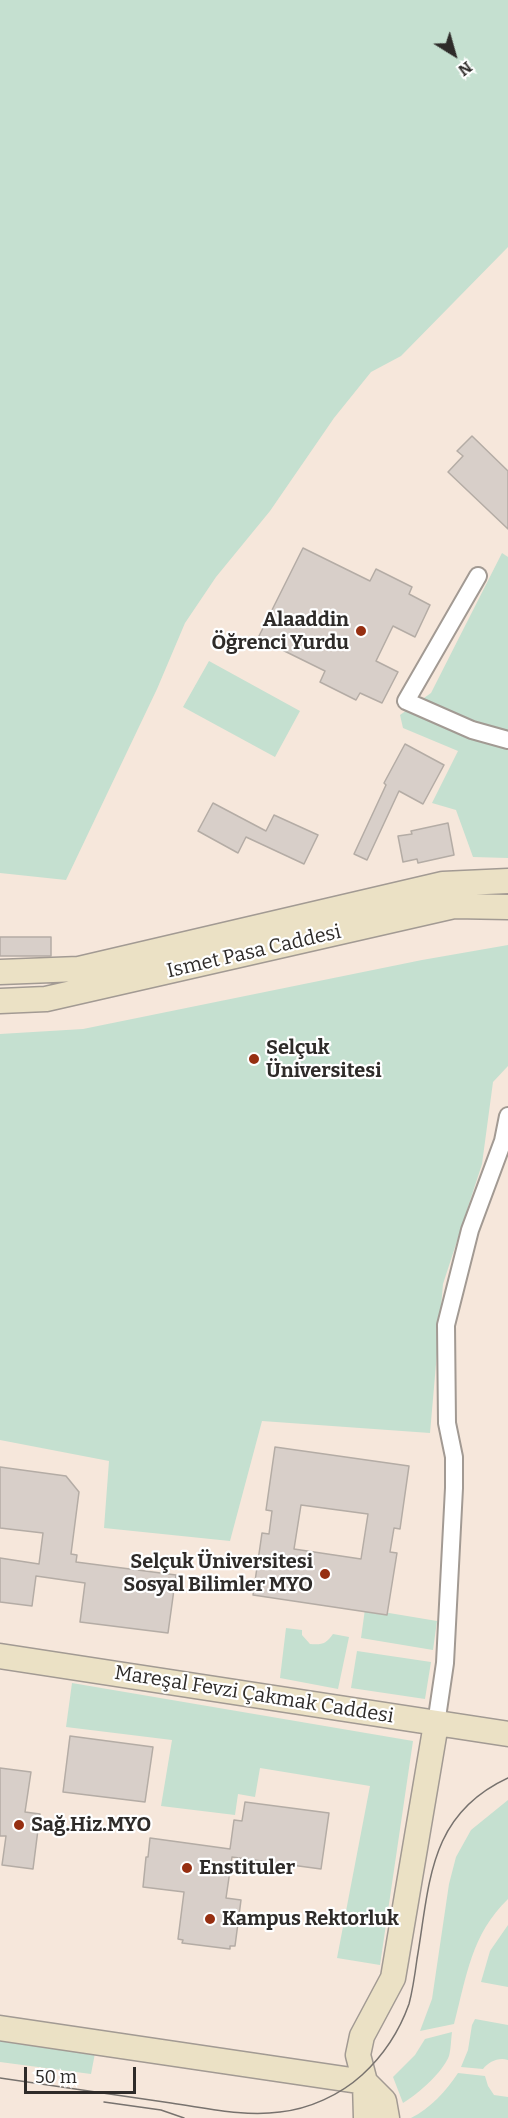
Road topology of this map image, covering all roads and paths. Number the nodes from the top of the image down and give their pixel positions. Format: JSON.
{"nodes":[{"id":1,"x":478,"y":576,"type":"dead end"},
{"id":2,"x":508,"y":740,"type":"edge"},
{"id":3,"x":508,"y":881,"type":"edge"},
{"id":4,"x":508,"y":907,"type":"edge"},
{"id":5,"x":0,"y":972,"type":"edge"},
{"id":6,"x":0,"y":1001,"type":"edge"},
{"id":7,"x":508,"y":1116,"type":"edge"},
{"id":8,"x":0,"y":1656,"type":"edge"},
{"id":9,"x":436,"y":1724,"type":"junction"},
{"id":10,"x":508,"y":1734,"type":"edge"},
{"id":11,"x":0,"y":2028,"type":"edge"},
{"id":12,"x":365,"y":2082,"type":"junction"},
{"id":13,"x":366,"y":2118,"type":"edge"},
{"id":14,"x":387,"y":2118,"type":"edge"}],
"edges":[{"from":1,"to":2,"type":"street"},
{"from":3,"to":5,"type":"street"},
{"from":4,"to":6,"type":"street","name":"Ismet Pasa Caddesi"},
{"from":7,"to":9,"type":"street"},
{"from":8,"to":9,"type":"street","name":"Mareşal Fevzi Çakmak Caddesi"},
{"from":9,"to":10,"type":"street","name":"Mareşal Fevzi Çakmak Caddesi"},
{"from":9,"to":12,"type":"street"},
{"from":11,"to":12,"type":"street"},
{"from":12,"to":13,"type":"street"},
{"from":12,"to":14,"type":"street"}]}
